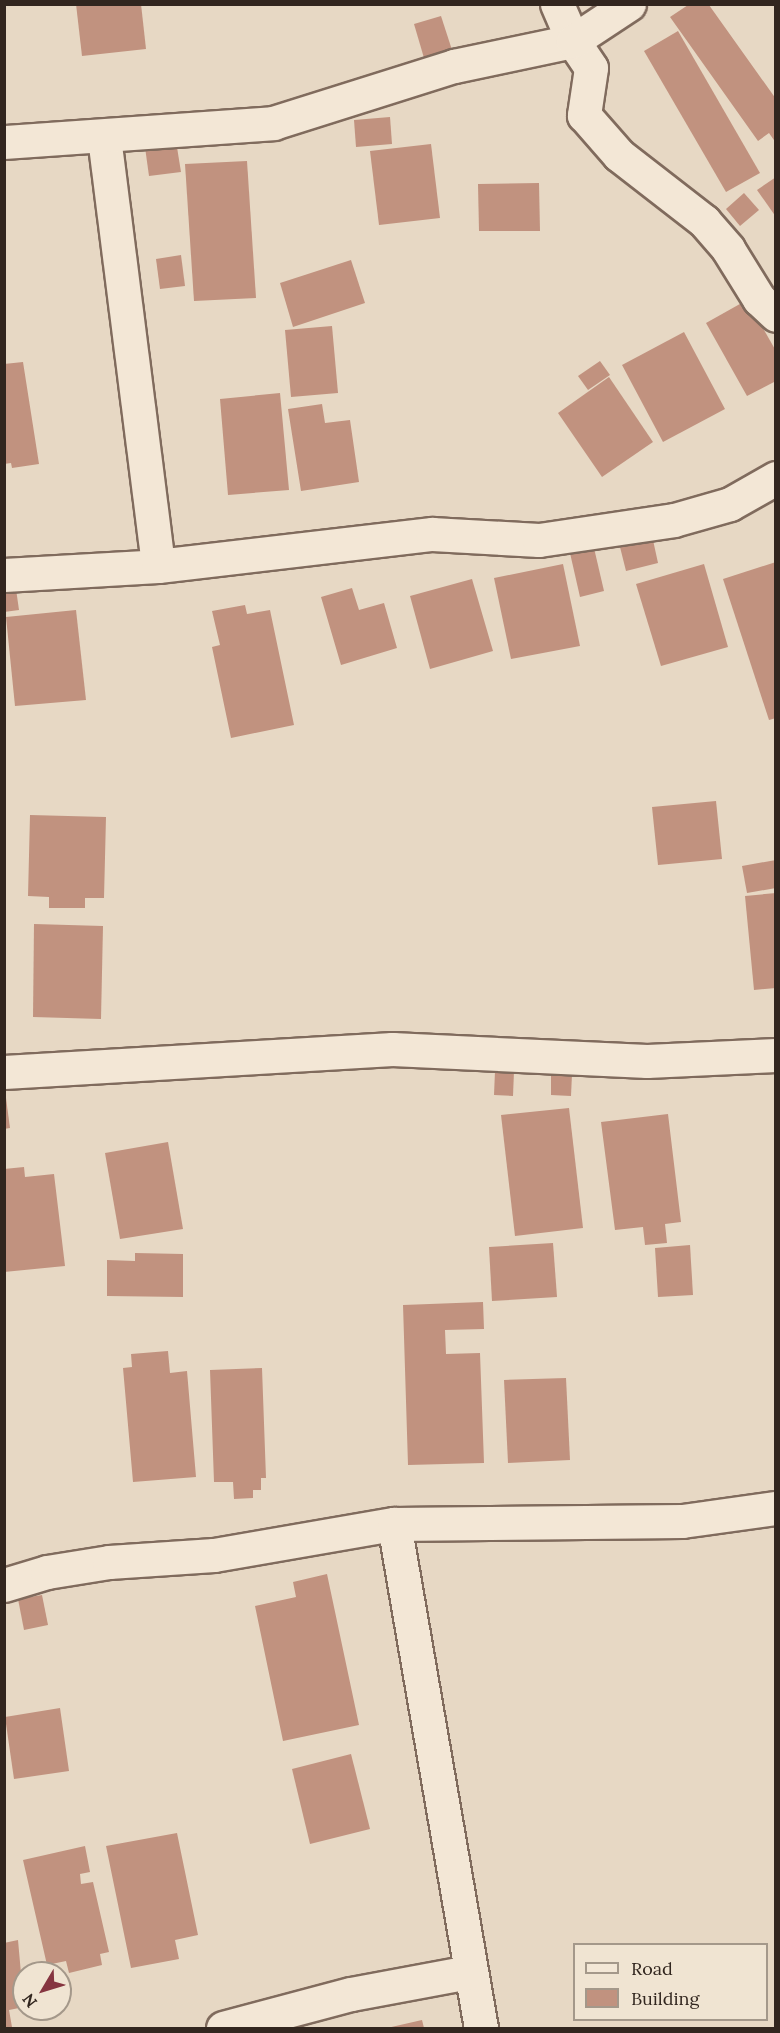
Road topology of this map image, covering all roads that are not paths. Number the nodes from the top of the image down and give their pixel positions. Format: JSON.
{"nodes":[{"id":1,"x":557,"y":4,"type":"edge"},
{"id":2,"x":629,"y":4,"type":"edge"},
{"id":3,"x":573,"y":41,"type":"junction"},
{"id":4,"x":104,"y":137,"type":"junction"},
{"id":5,"x":4,"y":142,"type":"edge"},
{"id":6,"x":776,"y":315,"type":"edge"},
{"id":7,"x":776,"y":478,"type":"edge"},
{"id":8,"x":158,"y":566,"type":"junction"},
{"id":9,"x":4,"y":576,"type":"edge"},
{"id":10,"x":776,"y":1054,"type":"edge"},
{"id":11,"x":4,"y":1072,"type":"edge"},
{"id":12,"x":776,"y":1508,"type":"edge"},
{"id":13,"x":394,"y":1524,"type":"junction"},
{"id":14,"x":4,"y":1585,"type":"edge"},
{"id":15,"x":469,"y":1972,"type":"junction"},
{"id":16,"x":223,"y":2028,"type":"edge"},
{"id":17,"x":481,"y":2028,"type":"edge"}],
"edges":[{"from":1,"to":3,"type":"street"},
{"from":2,"to":3,"type":"street"},
{"from":3,"to":4,"type":"street"},
{"from":3,"to":6,"type":"street"},
{"from":4,"to":5,"type":"street"},
{"from":4,"to":8,"type":"street"},
{"from":7,"to":8,"type":"street"},
{"from":8,"to":9,"type":"street"},
{"from":10,"to":11,"type":"street"},
{"from":12,"to":13,"type":"street"},
{"from":13,"to":14,"type":"street"},
{"from":13,"to":15,"type":"street"},
{"from":15,"to":16,"type":"street"},
{"from":15,"to":17,"type":"street"}]}
